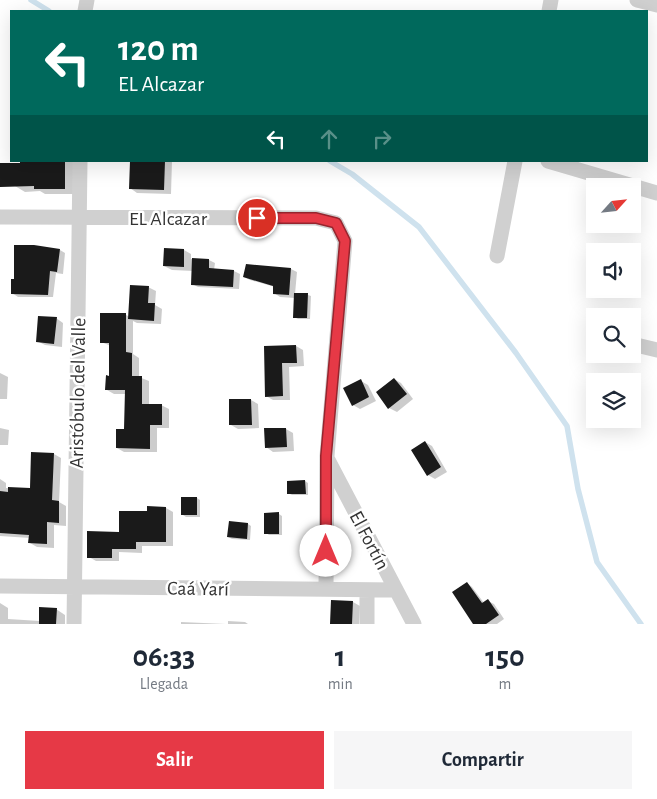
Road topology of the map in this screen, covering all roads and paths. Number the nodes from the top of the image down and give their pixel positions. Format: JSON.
{"nodes":[{"id":1,"x":637,"y":0,"type":"edge"},
{"id":2,"x":657,"y":5,"type":"edge"},
{"id":3,"x":80,"y":162,"type":"edge"},
{"id":4,"x":515,"y":162,"type":"edge"},
{"id":5,"x":551,"y":162,"type":"edge"},
{"id":6,"x":657,"y":193,"type":"edge"},
{"id":7,"x":0,"y":217,"type":"edge"},
{"id":8,"x":80,"y":217,"type":"junction"},
{"id":9,"x":497,"y":256,"type":"dead end"},
{"id":10,"x":641,"y":346,"type":"edge"},
{"id":11,"x":657,"y":350,"type":"edge"},
{"id":12,"x":326,"y":456,"type":"junction"},
{"id":13,"x":0,"y":586,"type":"edge"},
{"id":14,"x":75,"y":586,"type":"junction"},
{"id":15,"x":326,"y":589,"type":"junction"},
{"id":16,"x":367,"y":590,"type":"junction"},
{"id":17,"x":396,"y":590,"type":"junction"},
{"id":18,"x":74,"y":624,"type":"edge"},
{"id":19,"x":367,"y":624,"type":"edge"},
{"id":20,"x":414,"y":624,"type":"edge"}],
"edges":[{"from":1,"to":2,"type":"street"},
{"from":3,"to":8,"type":"street","name":"Aristóbulo del Valle"},
{"from":4,"to":9,"type":"street"},
{"from":5,"to":6,"type":"street"},
{"from":7,"to":8,"type":"street","name":"EL Alcazar"},
{"from":8,"to":12,"type":"street","name":"EL Alcazar"},
{"from":8,"to":14,"type":"street","name":"Aristóbulo del Valle"},
{"from":10,"to":11,"type":"street"},
{"from":12,"to":15,"type":"street"},
{"from":12,"to":17,"type":"street","name":"El Fortín"},
{"from":13,"to":14,"type":"street","name":"Caá Yarí"},
{"from":14,"to":15,"type":"street","name":"Caá Yarí"},
{"from":14,"to":18,"type":"street","name":"Aristóbulo del Valle"},
{"from":15,"to":16,"type":"street","name":"Caá Yarí"},
{"from":16,"to":17,"type":"street","name":"Caá Yarí"},
{"from":16,"to":19,"type":"street"},
{"from":17,"to":20,"type":"street","name":"El Fortín"}]}
